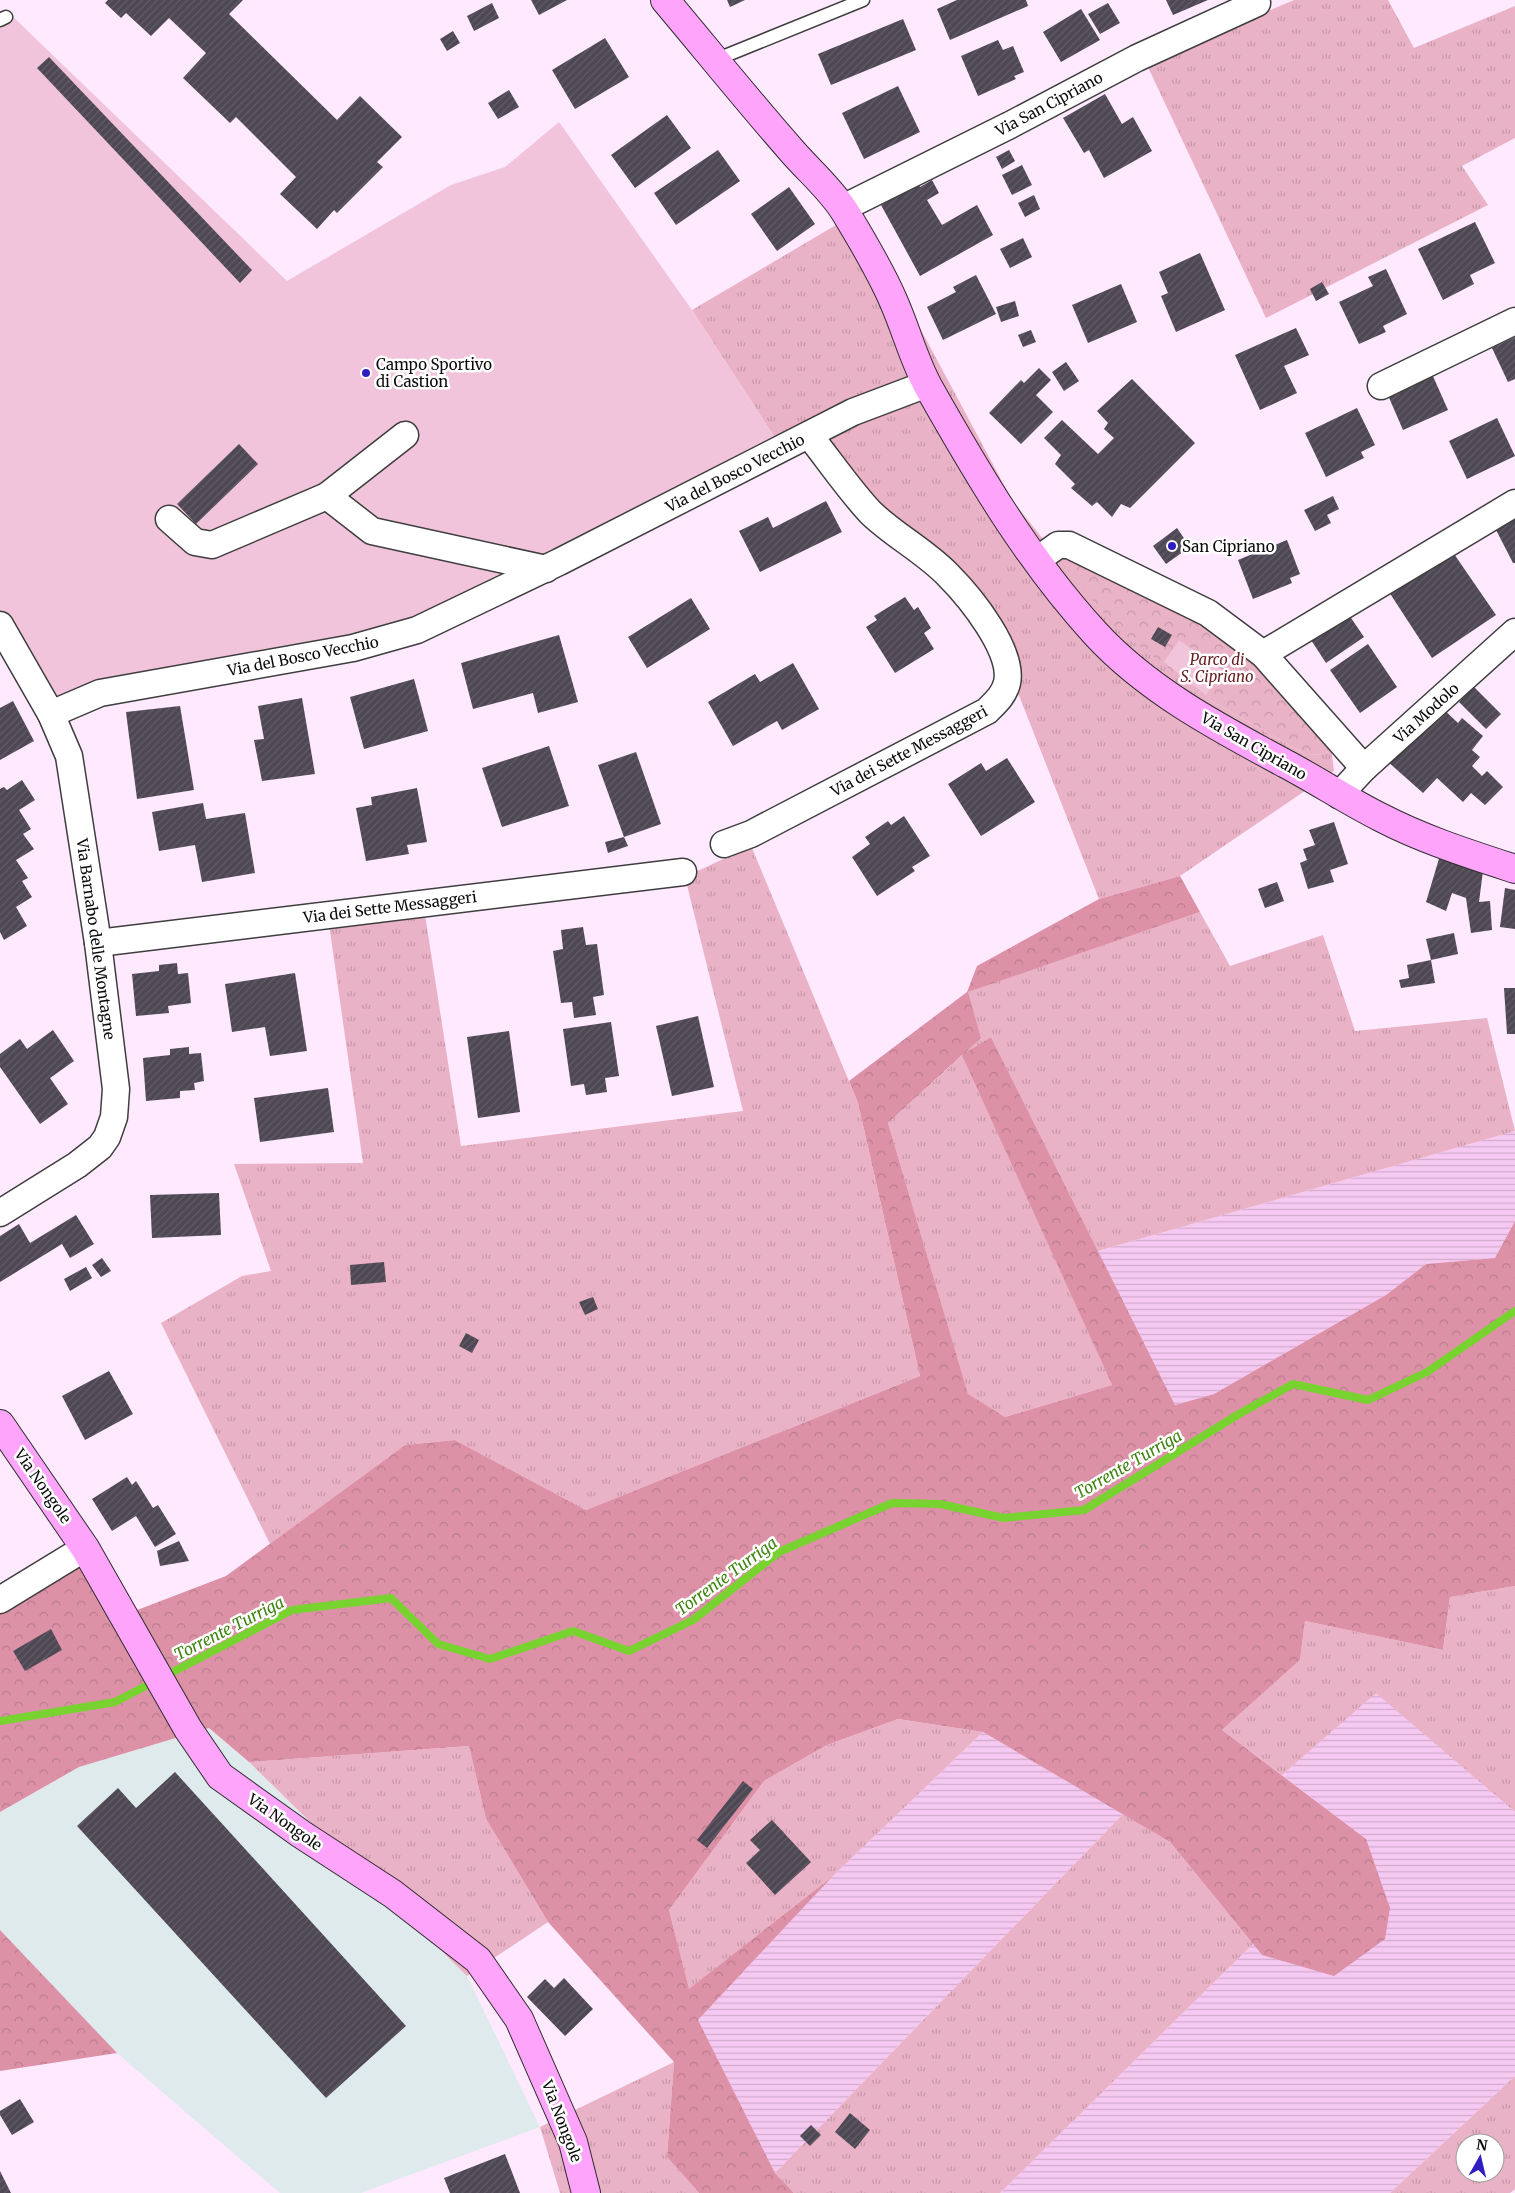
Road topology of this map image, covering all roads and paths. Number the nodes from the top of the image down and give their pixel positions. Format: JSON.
{"nodes":[{"id":1,"x":665,"y":0,"type":"edge"},
{"id":2,"x":863,"y":0,"type":"edge"},
{"id":3,"x":1257,"y":3,"type":"dead end"},
{"id":4,"x":715,"y":60,"type":"junction"},
{"id":5,"x":842,"y":208,"type":"junction"},
{"id":6,"x":1515,"y":321,"type":"edge"},
{"id":7,"x":927,"y":384,"type":"junction"},
{"id":8,"x":1381,"y":386,"type":"dead end"},
{"id":9,"x":404,"y":435,"type":"dead end"},
{"id":10,"x":809,"y":435,"type":"junction"},
{"id":11,"x":327,"y":496,"type":"junction"},
{"id":12,"x":1515,"y":503,"type":"edge"},
{"id":13,"x":169,"y":519,"type":"dead end"},
{"id":14,"x":1037,"y":560,"type":"junction"},
{"id":15,"x":546,"y":568,"type":"junction"},
{"id":16,"x":0,"y":625,"type":"edge"},
{"id":17,"x":1515,"y":632,"type":"edge"},
{"id":18,"x":1263,"y":654,"type":"junction"},
{"id":19,"x":50,"y":714,"type":"junction"},
{"id":20,"x":1364,"y":768,"type":"junction"},
{"id":21,"x":1339,"y":795,"type":"junction"},
{"id":22,"x":724,"y":844,"type":"dead end"},
{"id":23,"x":1515,"y":869,"type":"edge"},
{"id":24,"x":683,"y":872,"type":"dead end"},
{"id":25,"x":98,"y":943,"type":"junction"},
{"id":26,"x":0,"y":1213,"type":"edge"},
{"id":27,"x":0,"y":1424,"type":"edge"},
{"id":28,"x":85,"y":1548,"type":"junction"},
{"id":29,"x":0,"y":1600,"type":"edge"},
{"id":30,"x":586,"y":2193,"type":"edge"}],
"edges":[{"from":1,"to":4,"type":"main road","name":"Via San Cipriano"},
{"from":2,"to":4,"type":"lane"},
{"from":3,"to":5,"type":"street","name":"Via San Cipriano"},
{"from":4,"to":5,"type":"main road","name":"Via San Cipriano"},
{"from":5,"to":7,"type":"main road","name":"Via San Cipriano"},
{"from":6,"to":8,"type":"street"},
{"from":7,"to":10,"type":"street","name":"Via del Bosco Vecchio"},
{"from":7,"to":14,"type":"main road","name":"Via San Cipriano"},
{"from":9,"to":11,"type":"street"},
{"from":10,"to":15,"type":"street","name":"Via del Bosco Vecchio"},
{"from":10,"to":22,"type":"street","name":"Via dei Sette Messaggeri"},
{"from":11,"to":13,"type":"street"},
{"from":11,"to":15,"type":"street"},
{"from":12,"to":18,"type":"street"},
{"from":14,"to":18,"type":"street"},
{"from":14,"to":21,"type":"main road","name":"Via San Cipriano"},
{"from":15,"to":19,"type":"street","name":"Via del Bosco Vecchio"},
{"from":16,"to":19,"type":"street","name":"Via Barnabo delle Montagne"},
{"from":17,"to":20,"type":"street","name":"Via Modolo"},
{"from":18,"to":20,"type":"street"},
{"from":19,"to":25,"type":"street","name":"Via Barnabo delle Montagne"},
{"from":20,"to":21,"type":"street","name":"Via Modolo"},
{"from":21,"to":23,"type":"main road","name":"Via San Cipriano"},
{"from":24,"to":25,"type":"street","name":"Via dei Sette Messaggeri"},
{"from":25,"to":26,"type":"street","name":"Via Barnabo delle Montagne"},
{"from":27,"to":28,"type":"main road","name":"Via Nongole"},
{"from":28,"to":29,"type":"street"},
{"from":28,"to":30,"type":"main road","name":"Via Nongole"}]}
